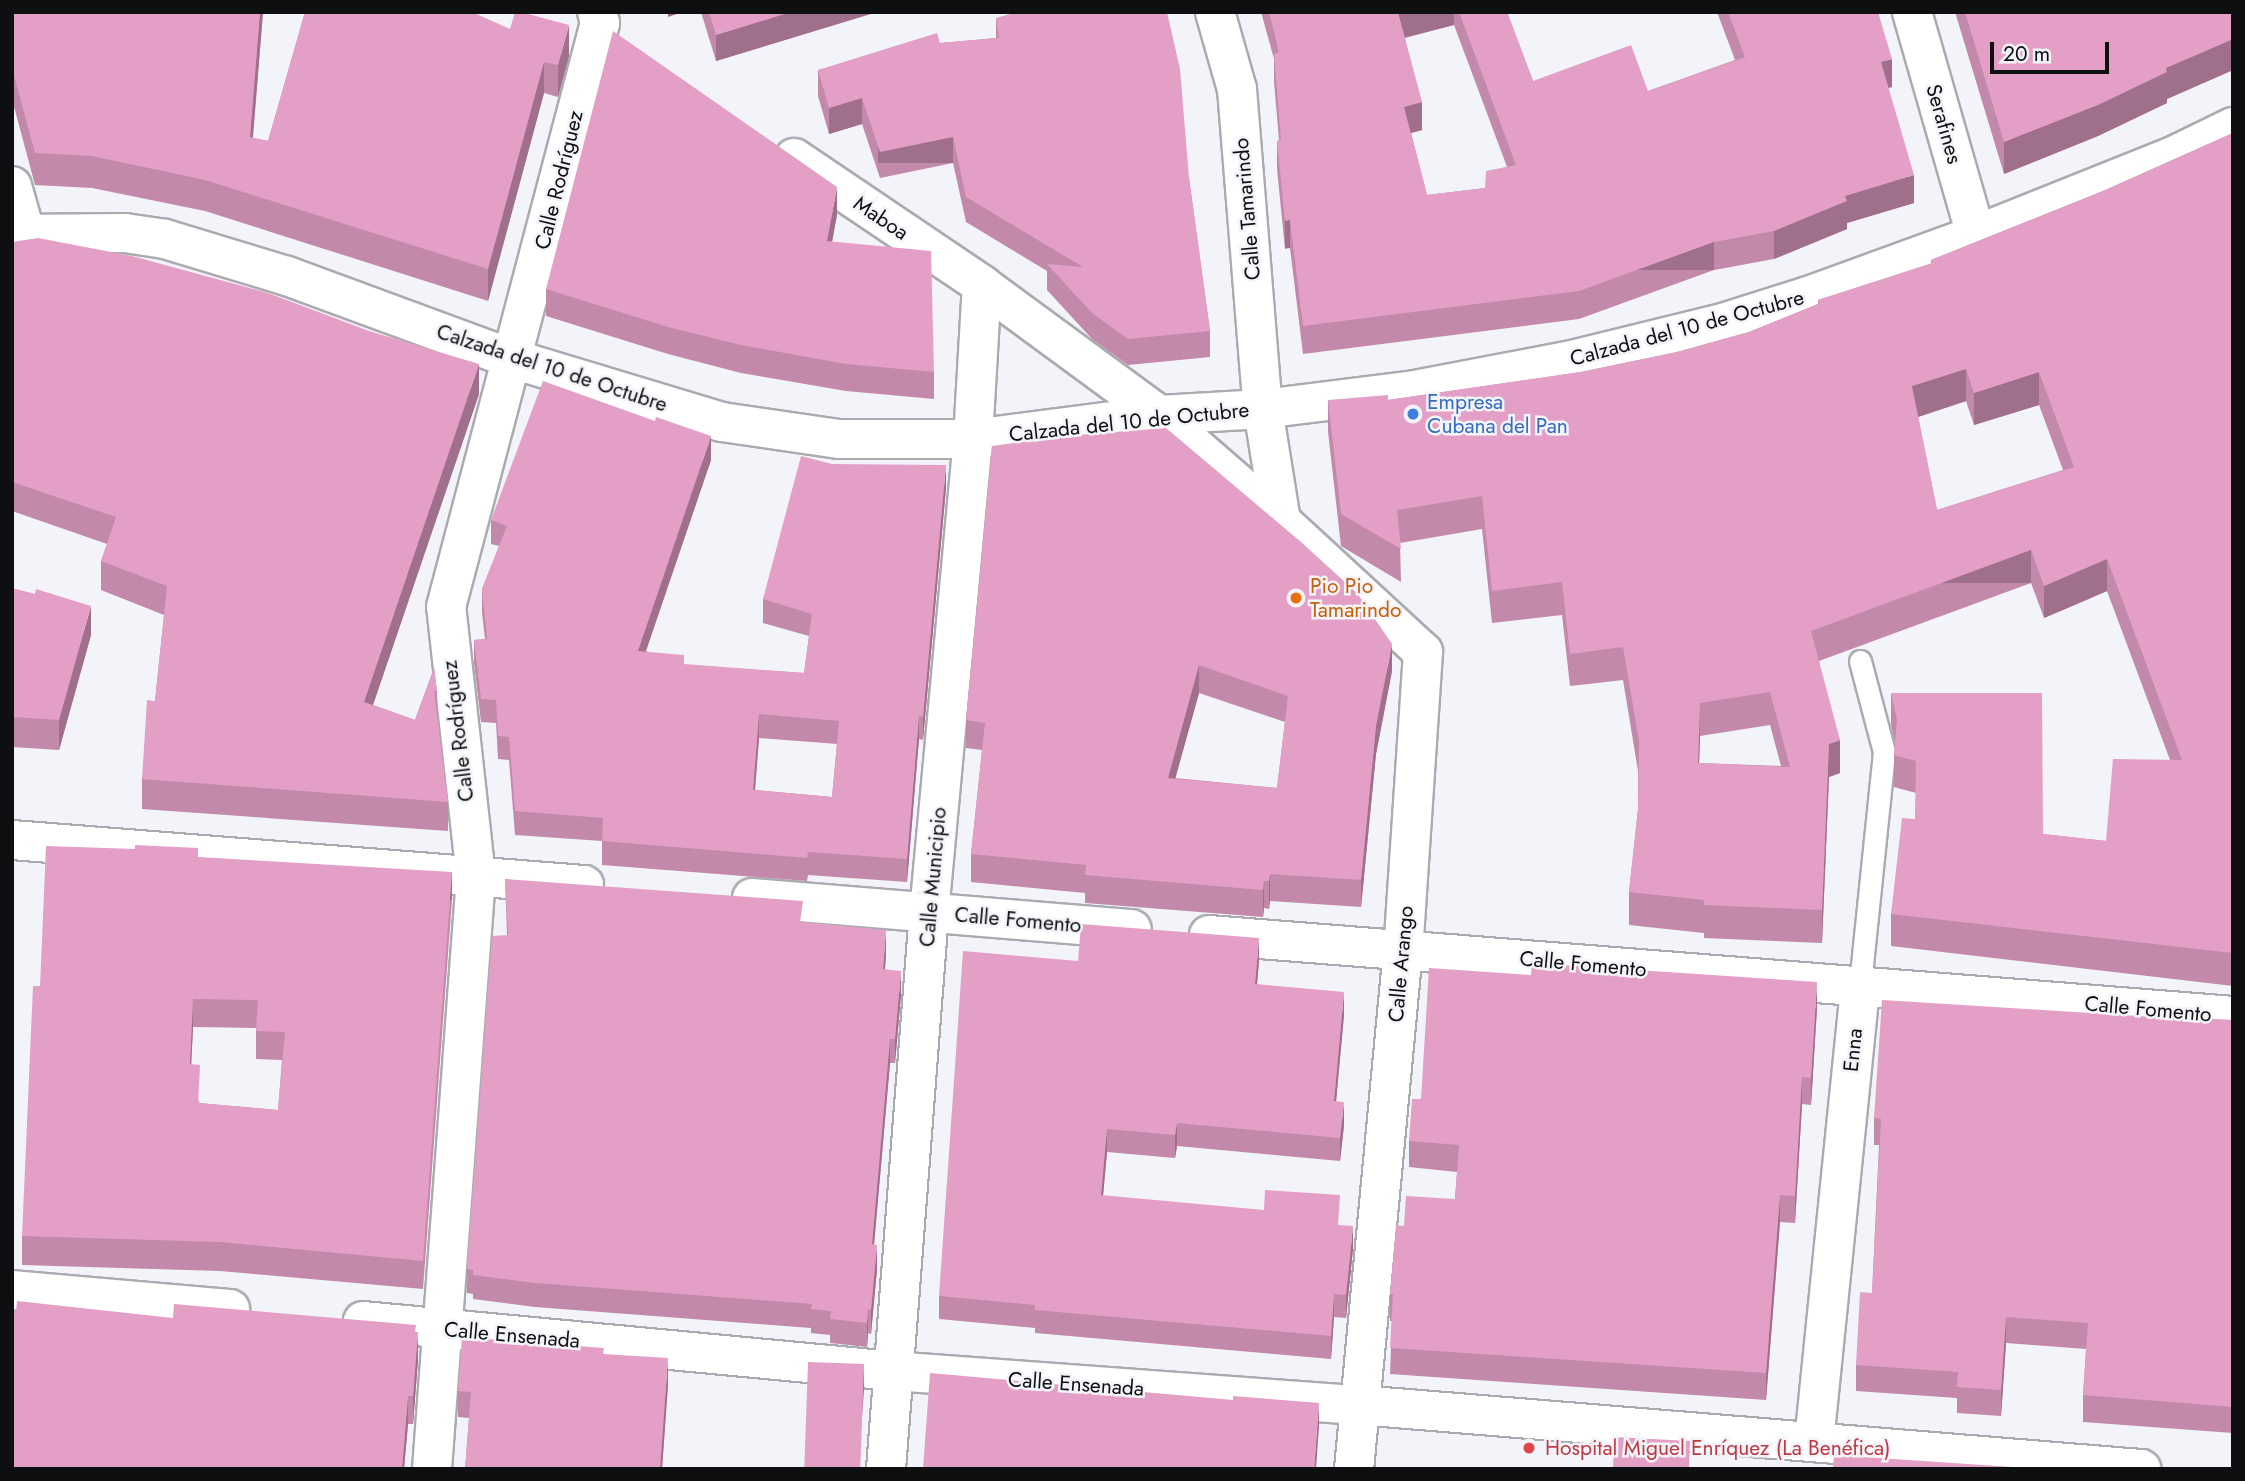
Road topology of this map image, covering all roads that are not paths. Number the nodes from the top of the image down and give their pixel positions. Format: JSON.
{"nodes":[{"id":1,"x":1214,"y":12,"type":"edge"},
{"id":2,"x":1912,"y":12,"type":"edge"},
{"id":3,"x":598,"y":18,"type":"edge"},
{"id":4,"x":634,"y":47,"type":"edge"},
{"id":5,"x":2233,"y":127,"type":"edge"},
{"id":6,"x":760,"y":134,"type":"edge"},
{"id":7,"x":12,"y":186,"type":"edge"},
{"id":8,"x":18,"y":233,"type":"edge"},
{"id":9,"x":1976,"y":235,"type":"junction"},
{"id":10,"x":982,"y":285,"type":"junction"},
{"id":11,"x":513,"y":359,"type":"junction"},
{"id":12,"x":1263,"y":408,"type":"junction"},
{"id":13,"x":1159,"y":415,"type":"junction"},
{"id":14,"x":973,"y":439,"type":"junction"},
{"id":15,"x":1281,"y":521,"type":"junction"},
{"id":16,"x":1860,"y":661,"type":"dead end"},
{"id":17,"x":12,"y":840,"type":"edge"},
{"id":18,"x":475,"y":877,"type":"junction"},
{"id":19,"x":613,"y":887,"type":"edge"},
{"id":20,"x":723,"y":896,"type":"edge"},
{"id":21,"x":929,"y":912,"type":"junction"},
{"id":22,"x":1403,"y":950,"type":"junction"},
{"id":23,"x":1860,"y":986,"type":"junction"},
{"id":24,"x":2233,"y":1016,"type":"edge"},
{"id":25,"x":12,"y":1290,"type":"edge"},
{"id":26,"x":262,"y":1312,"type":"edge"},
{"id":27,"x":331,"y":1318,"type":"edge"},
{"id":28,"x":442,"y":1328,"type":"junction"},
{"id":29,"x":893,"y":1371,"type":"junction"},
{"id":30,"x":1359,"y":1405,"type":"junction"},
{"id":31,"x":1814,"y":1442,"type":"junction"},
{"id":32,"x":432,"y":1469,"type":"edge"},
{"id":33,"x":886,"y":1469,"type":"edge"},
{"id":34,"x":1354,"y":1469,"type":"edge"},
{"id":35,"x":2141,"y":1469,"type":"edge"}],
"edges":[{"from":1,"to":12,"type":"street","name":"Calle Tamarindo"},
{"from":2,"to":9,"type":"street","name":"Serafines"},
{"from":3,"to":4,"type":"street"},
{"from":3,"to":11,"type":"street","name":"Calle Rodríguez"},
{"from":5,"to":9,"type":"street","name":"Calzada del 10 de Octubre"},
{"from":6,"to":10,"type":"street","name":"Maboa"},
{"from":7,"to":8,"type":"street"},
{"from":8,"to":11,"type":"street","name":"Calzada del 10 de Octubre"},
{"from":9,"to":12,"type":"street","name":"Calzada del 10 de Octubre"},
{"from":10,"to":13,"type":"street","name":"Maboa"},
{"from":10,"to":14,"type":"street","name":"Calle Municipio"},
{"from":11,"to":14,"type":"street","name":"Calzada del 10 de Octubre"},
{"from":11,"to":18,"type":"street","name":"Calle Rodríguez"},
{"from":12,"to":13,"type":"street","name":"Calzada del 10 de Octubre"},
{"from":12,"to":15,"type":"street"},
{"from":13,"to":14,"type":"street","name":"Calzada del 10 de Octubre"},
{"from":13,"to":15,"type":"street","name":"Calle Arango"},
{"from":14,"to":21,"type":"street","name":"Calle Municipio"},
{"from":15,"to":22,"type":"street","name":"Calle Arango"},
{"from":16,"to":23,"type":"lane","name":"Enna"},
{"from":17,"to":18,"type":"street"},
{"from":18,"to":19,"type":"street"},
{"from":18,"to":28,"type":"street","name":"Calle Rodríguez"},
{"from":20,"to":21,"type":"street","name":"Calle Fomento"},
{"from":21,"to":22,"type":"street","name":"Calle Fomento"},
{"from":21,"to":29,"type":"street","name":"Calle Municipio"},
{"from":22,"to":23,"type":"street","name":"Calle Fomento"},
{"from":22,"to":30,"type":"street","name":"Calle Arango"},
{"from":23,"to":24,"type":"street","name":"Calle Fomento"},
{"from":23,"to":31,"type":"street","name":"Enna"},
{"from":25,"to":26,"type":"street"},
{"from":27,"to":28,"type":"street","name":"Calle Ensenada"},
{"from":28,"to":29,"type":"street","name":"Calle Ensenada"},
{"from":28,"to":32,"type":"street","name":"Calle Rodríguez"},
{"from":29,"to":30,"type":"street","name":"Calle Ensenada"},
{"from":29,"to":33,"type":"street","name":"Calle Municipio"},
{"from":30,"to":31,"type":"street","name":"Calle Ensenada"},
{"from":30,"to":34,"type":"street","name":"Calle Arango"},
{"from":31,"to":35,"type":"street","name":"Calle Ensenada"}]}
